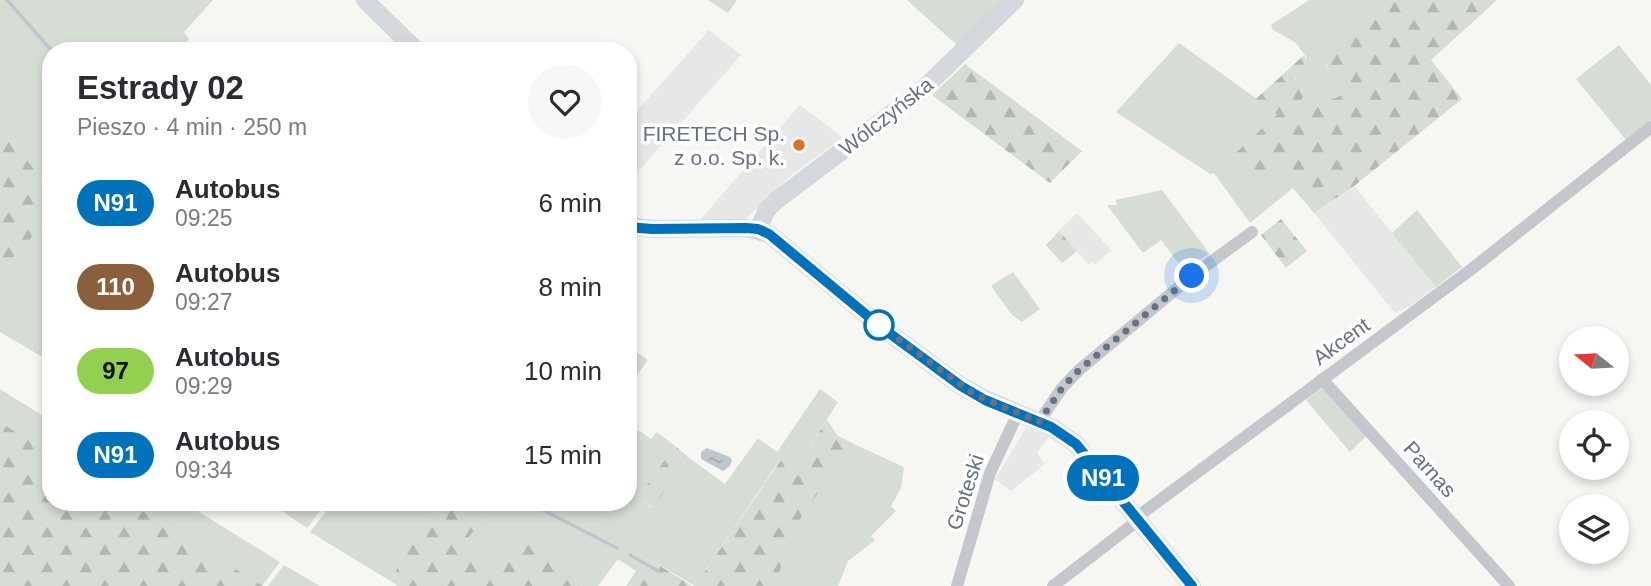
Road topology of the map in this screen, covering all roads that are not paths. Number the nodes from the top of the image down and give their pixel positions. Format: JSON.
{"nodes":[{"id":1,"x":365,"y":0,"type":"edge"},
{"id":2,"x":1015,"y":0,"type":"edge"},
{"id":3,"x":408,"y":42,"type":"edge"},
{"id":4,"x":1651,"y":127,"type":"edge"},
{"id":5,"x":637,"y":227,"type":"edge"},
{"id":6,"x":758,"y":229,"type":"junction"},
{"id":7,"x":1252,"y":232,"type":"dead end"},
{"id":8,"x":1322,"y":379,"type":"junction"},
{"id":9,"x":1018,"y":413,"type":"junction"},
{"id":10,"x":1039,"y":422,"type":"junction"},
{"id":11,"x":1138,"y":519,"type":"junction"},
{"id":12,"x":957,"y":586,"type":"edge"},
{"id":13,"x":1053,"y":586,"type":"edge"},
{"id":14,"x":1192,"y":586,"type":"edge"},
{"id":15,"x":1509,"y":586,"type":"edge"}],
"edges":[{"from":1,"to":3,"type":"main road"},
{"from":2,"to":6,"type":"main road","name":"Wólczyńska"},
{"from":4,"to":8,"type":"street","name":"Akcent"},
{"from":5,"to":6,"type":"main road"},
{"from":6,"to":9,"type":"main road"},
{"from":7,"to":10,"type":"street"},
{"from":8,"to":11,"type":"street","name":"Akcent"},
{"from":8,"to":15,"type":"street","name":"Parnas"},
{"from":9,"to":10,"type":"main road"},
{"from":9,"to":12,"type":"street","name":"Groteski"},
{"from":10,"to":11,"type":"main road"},
{"from":11,"to":13,"type":"street","name":"Akcent"},
{"from":11,"to":14,"type":"main road"}]}
